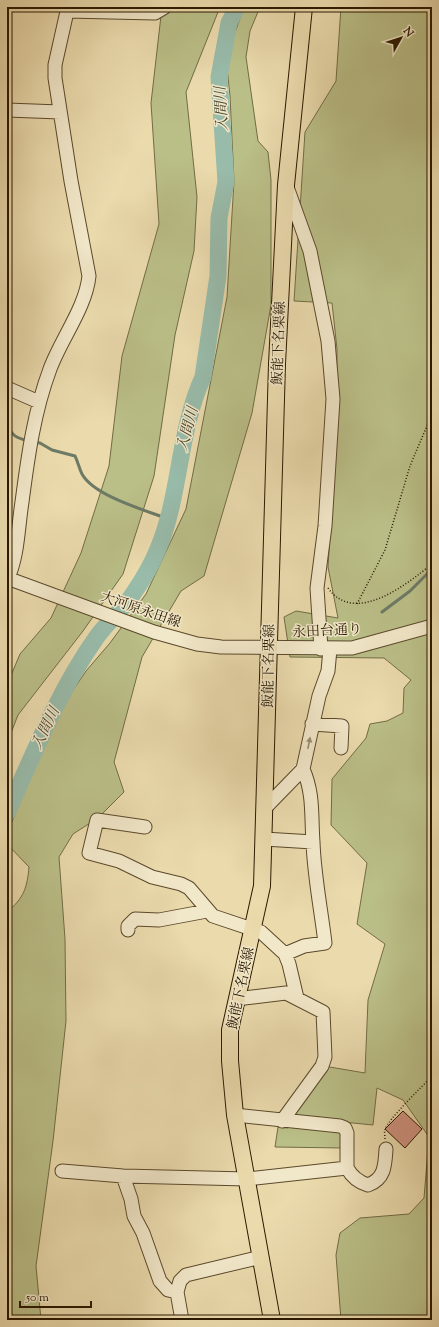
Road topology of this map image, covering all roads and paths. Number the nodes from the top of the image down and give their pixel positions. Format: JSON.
{"nodes":[{"id":1,"x":165,"y":7,"type":"edge"},
{"id":2,"x":304,"y":7,"type":"edge"},
{"id":3,"x":68,"y":9,"type":"edge"},
{"id":4,"x":7,"y":110,"type":"edge"},
{"id":5,"x":60,"y":112,"type":"junction"},
{"id":6,"x":286,"y":185,"type":"junction"},
{"id":7,"x":7,"y":388,"type":"edge"},
{"id":8,"x":39,"y":402,"type":"junction"},
{"id":9,"x":432,"y":414,"type":"edge"},
{"id":10,"x":432,"y":564,"type":"edge"},
{"id":11,"x":320,"y":568,"type":"junction"},
{"id":12,"x":7,"y":579,"type":"edge"},
{"id":13,"x":357,"y":604,"type":"junction"},
{"id":14,"x":432,"y":626,"type":"edge"},
{"id":15,"x":268,"y":648,"type":"junction"},
{"id":16,"x":326,"y":649,"type":"junction"},
{"id":17,"x":312,"y":724,"type":"junction"},
{"id":18,"x":342,"y":748,"type":"dead end"},
{"id":19,"x":303,"y":769,"type":"junction"},
{"id":20,"x":265,"y":808,"type":"junction"},
{"id":21,"x":145,"y":827,"type":"dead end"},
{"id":22,"x":264,"y":839,"type":"junction"},
{"id":23,"x":313,"y":842,"type":"junction"},
{"id":24,"x":207,"y":911,"type":"junction"},
{"id":25,"x":128,"y":930,"type":"dead end"},
{"id":26,"x":253,"y":931,"type":"junction"},
{"id":27,"x":285,"y":954,"type":"junction"},
{"id":28,"x":297,"y":998,"type":"junction"},
{"id":29,"x":236,"y":999,"type":"junction"},
{"id":30,"x":432,"y":1076,"type":"edge"},
{"id":31,"x":235,"y":1115,"type":"junction"},
{"id":32,"x":282,"y":1121,"type":"junction"},
{"id":33,"x":386,"y":1149,"type":"joint"},
{"id":34,"x":347,"y":1168,"type":"junction"},
{"id":35,"x":62,"y":1171,"type":"dead end"},
{"id":36,"x":123,"y":1176,"type":"junction"},
{"id":37,"x":246,"y":1179,"type":"junction"},
{"id":38,"x":261,"y":1257,"type":"junction"},
{"id":39,"x":177,"y":1292,"type":"junction"},
{"id":40,"x":182,"y":1320,"type":"edge"},
{"id":41,"x":272,"y":1320,"type":"edge"}],
"edges":[{"from":1,"to":3,"type":"street"},
{"from":2,"to":6,"type":"main road","name":"飯能下名栗線"},
{"from":3,"to":5,"type":"street"},
{"from":4,"to":5,"type":"street"},
{"from":5,"to":8,"type":"street"},
{"from":6,"to":11,"type":"street"},
{"from":6,"to":15,"type":"main road","name":"飯能下名栗線"},
{"from":7,"to":8,"type":"street"},
{"from":8,"to":12,"type":"street"},
{"from":9,"to":13,"type":"path"},
{"from":10,"to":13,"type":"path"},
{"from":11,"to":13,"type":"path"},
{"from":11,"to":16,"type":"street"},
{"from":12,"to":15,"type":"street","name":"大河原永田線"},
{"from":14,"to":16,"type":"street","name":"永田台通り"},
{"from":15,"to":16,"type":"street","name":"永田台通り"},
{"from":15,"to":20,"type":"main road","name":"飯能下名栗線"},
{"from":16,"to":17,"type":"street"},
{"from":17,"to":18,"type":"street"},
{"from":19,"to":17,"type":"street","one_way":true},
{"from":19,"to":20,"type":"street"},
{"from":19,"to":23,"type":"street"},
{"from":20,"to":22,"type":"main road","name":"飯能下名栗線"},
{"from":21,"to":24,"type":"street"},
{"from":22,"to":23,"type":"street"},
{"from":22,"to":26,"type":"main road","name":"飯能下名栗線"},
{"from":23,"to":27,"type":"street"},
{"from":24,"to":25,"type":"street"},
{"from":24,"to":26,"type":"street"},
{"from":26,"to":27,"type":"street"},
{"from":26,"to":29,"type":"main road","name":"飯能下名栗線"},
{"from":27,"to":28,"type":"street"},
{"from":28,"to":29,"type":"street"},
{"from":28,"to":32,"type":"street"},
{"from":29,"to":31,"type":"main road","name":"飯能下名栗線"},
{"from":30,"to":33,"type":"path"},
{"from":31,"to":32,"type":"street"},
{"from":31,"to":37,"type":"main road","name":"飯能下名栗線"},
{"from":32,"to":34,"type":"street"},
{"from":33,"to":34,"type":"street"},
{"from":34,"to":37,"type":"street"},
{"from":35,"to":36,"type":"street"},
{"from":36,"to":37,"type":"street"},
{"from":36,"to":39,"type":"street"},
{"from":37,"to":38,"type":"main road","name":"飯能下名栗線"},
{"from":38,"to":39,"type":"street"},
{"from":38,"to":41,"type":"main road","name":"飯能下名栗線"},
{"from":39,"to":40,"type":"street"}]}
